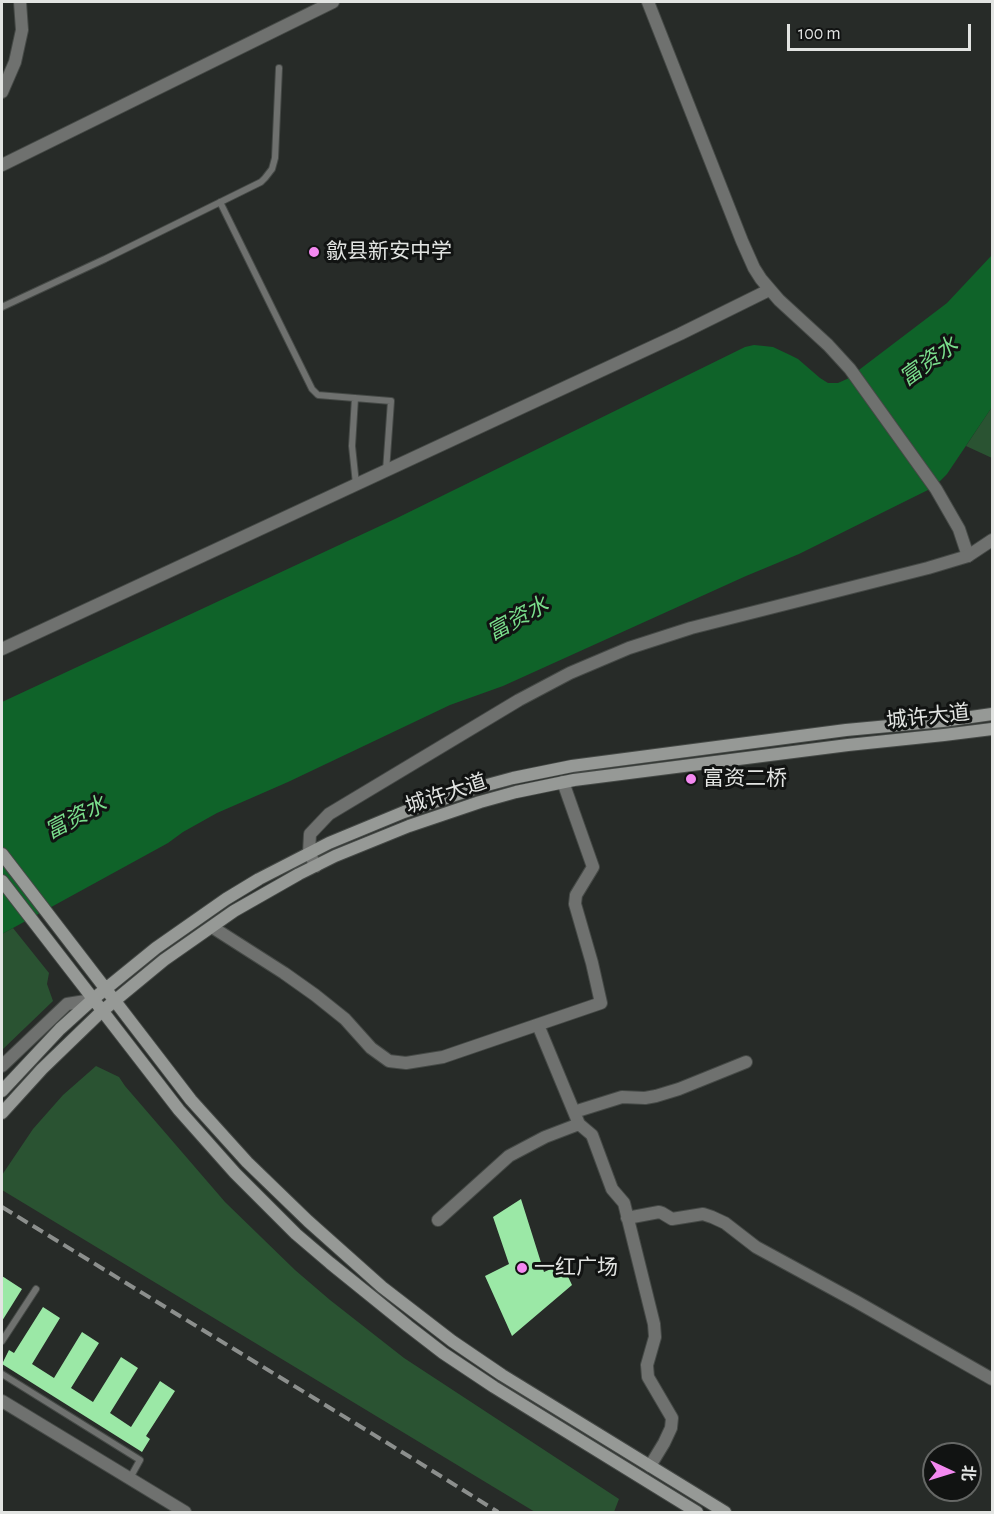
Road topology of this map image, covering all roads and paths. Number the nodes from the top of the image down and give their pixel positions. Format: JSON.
{"nodes":[{"id":1,"x":20,"y":2,"type":"edge"},
{"id":2,"x":333,"y":2,"type":"edge"},
{"id":3,"x":648,"y":2,"type":"edge"},
{"id":4,"x":279,"y":68,"type":"dead end"},
{"id":5,"x":2,"y":92,"type":"edge"},
{"id":6,"x":2,"y":165,"type":"edge"},
{"id":7,"x":220,"y":202,"type":"junction"},
{"id":8,"x":769,"y":290,"type":"junction"},
{"id":9,"x":2,"y":307,"type":"edge"},
{"id":10,"x":355,"y":398,"type":"junction"},
{"id":11,"x":386,"y":471,"type":"junction"},
{"id":12,"x":356,"y":485,"type":"junction"},
{"id":13,"x":993,"y":540,"type":"edge"},
{"id":14,"x":968,"y":556,"type":"junction"},
{"id":15,"x":2,"y":650,"type":"edge"},
{"id":16,"x":993,"y":714,"type":"edge"},
{"id":17,"x":993,"y":729,"type":"edge"},
{"id":18,"x":563,"y":782,"type":"junction"},
{"id":19,"x":309,"y":853,"type":"junction"},
{"id":20,"x":2,"y":854,"type":"edge"},
{"id":21,"x":316,"y":866,"type":"junction"},
{"id":22,"x":2,"y":881,"type":"edge"},
{"id":23,"x":212,"y":927,"type":"junction"},
{"id":24,"x":105,"y":989,"type":"junction"},
{"id":25,"x":92,"y":1000,"type":"junction"},
{"id":26,"x":114,"y":1001,"type":"junction"},
{"id":27,"x":102,"y":1011,"type":"junction"},
{"id":28,"x":538,"y":1024,"type":"junction"},
{"id":29,"x":746,"y":1062,"type":"dead end"},
{"id":30,"x":2,"y":1066,"type":"edge"},
{"id":31,"x":2,"y":1091,"type":"edge"},
{"id":32,"x":2,"y":1113,"type":"edge"},
{"id":33,"x":576,"y":1118,"type":"junction"},
{"id":34,"x":627,"y":1218,"type":"junction"},
{"id":35,"x":438,"y":1220,"type":"dead end"},
{"id":36,"x":36,"y":1289,"type":"dead end"},
{"id":37,"x":2,"y":1341,"type":"edge"},
{"id":38,"x":2,"y":1374,"type":"edge"},
{"id":39,"x":993,"y":1379,"type":"edge"},
{"id":40,"x":2,"y":1401,"type":"edge"},
{"id":41,"x":650,"y":1466,"type":"junction"},
{"id":42,"x":130,"y":1479,"type":"junction"},
{"id":43,"x":185,"y":1512,"type":"edge"},
{"id":44,"x":697,"y":1512,"type":"edge"},
{"id":45,"x":725,"y":1512,"type":"edge"}],
"edges":[{"from":1,"to":5,"type":"street"},
{"from":2,"to":6,"type":"street"},
{"from":3,"to":8,"type":"street"},
{"from":4,"to":7,"type":"lane"},
{"from":7,"to":9,"type":"lane"},
{"from":7,"to":10,"type":"lane"},
{"from":8,"to":11,"type":"street"},
{"from":8,"to":14,"type":"street"},
{"from":10,"to":11,"type":"lane"},
{"from":10,"to":12,"type":"lane"},
{"from":11,"to":12,"type":"street"},
{"from":12,"to":15,"type":"street"},
{"from":13,"to":14,"type":"street"},
{"from":14,"to":19,"type":"street"},
{"from":16,"to":19,"type":"main road","name":"城许大道"},
{"from":17,"to":18,"type":"main road","name":"城许大道"},
{"from":18,"to":21,"type":"main road","name":"城许大道"},
{"from":18,"to":28,"type":"street"},
{"from":19,"to":21,"type":"street"},
{"from":19,"to":24,"type":"main road","name":"城许大道"},
{"from":20,"to":24,"type":"main road"},
{"from":21,"to":23,"type":"main road","name":"城许大道"},
{"from":22,"to":25,"type":"main road"},
{"from":23,"to":26,"type":"main road","name":"城许大道"},
{"from":23,"to":28,"type":"street"},
{"from":24,"to":25,"type":"main road","name":"城许大道"},
{"from":24,"to":26,"type":"main road"},
{"from":25,"to":27,"type":"main road"},
{"from":25,"to":30,"type":"street"},
{"from":25,"to":31,"type":"main road","name":"城许大道"},
{"from":26,"to":27,"type":"main road","name":"城许大道"},
{"from":26,"to":41,"type":"main road"},
{"from":27,"to":32,"type":"main road","name":"城许大道"},
{"from":27,"to":44,"type":"main road"},
{"from":28,"to":33,"type":"street"},
{"from":29,"to":33,"type":"street"},
{"from":33,"to":34,"type":"street"},
{"from":33,"to":35,"type":"street"},
{"from":34,"to":39,"type":"street"},
{"from":34,"to":41,"type":"street"},
{"from":36,"to":37,"type":"lane"},
{"from":38,"to":42,"type":"lane"},
{"from":40,"to":42,"type":"street"},
{"from":41,"to":45,"type":"main road"},
{"from":42,"to":43,"type":"street"}]}
